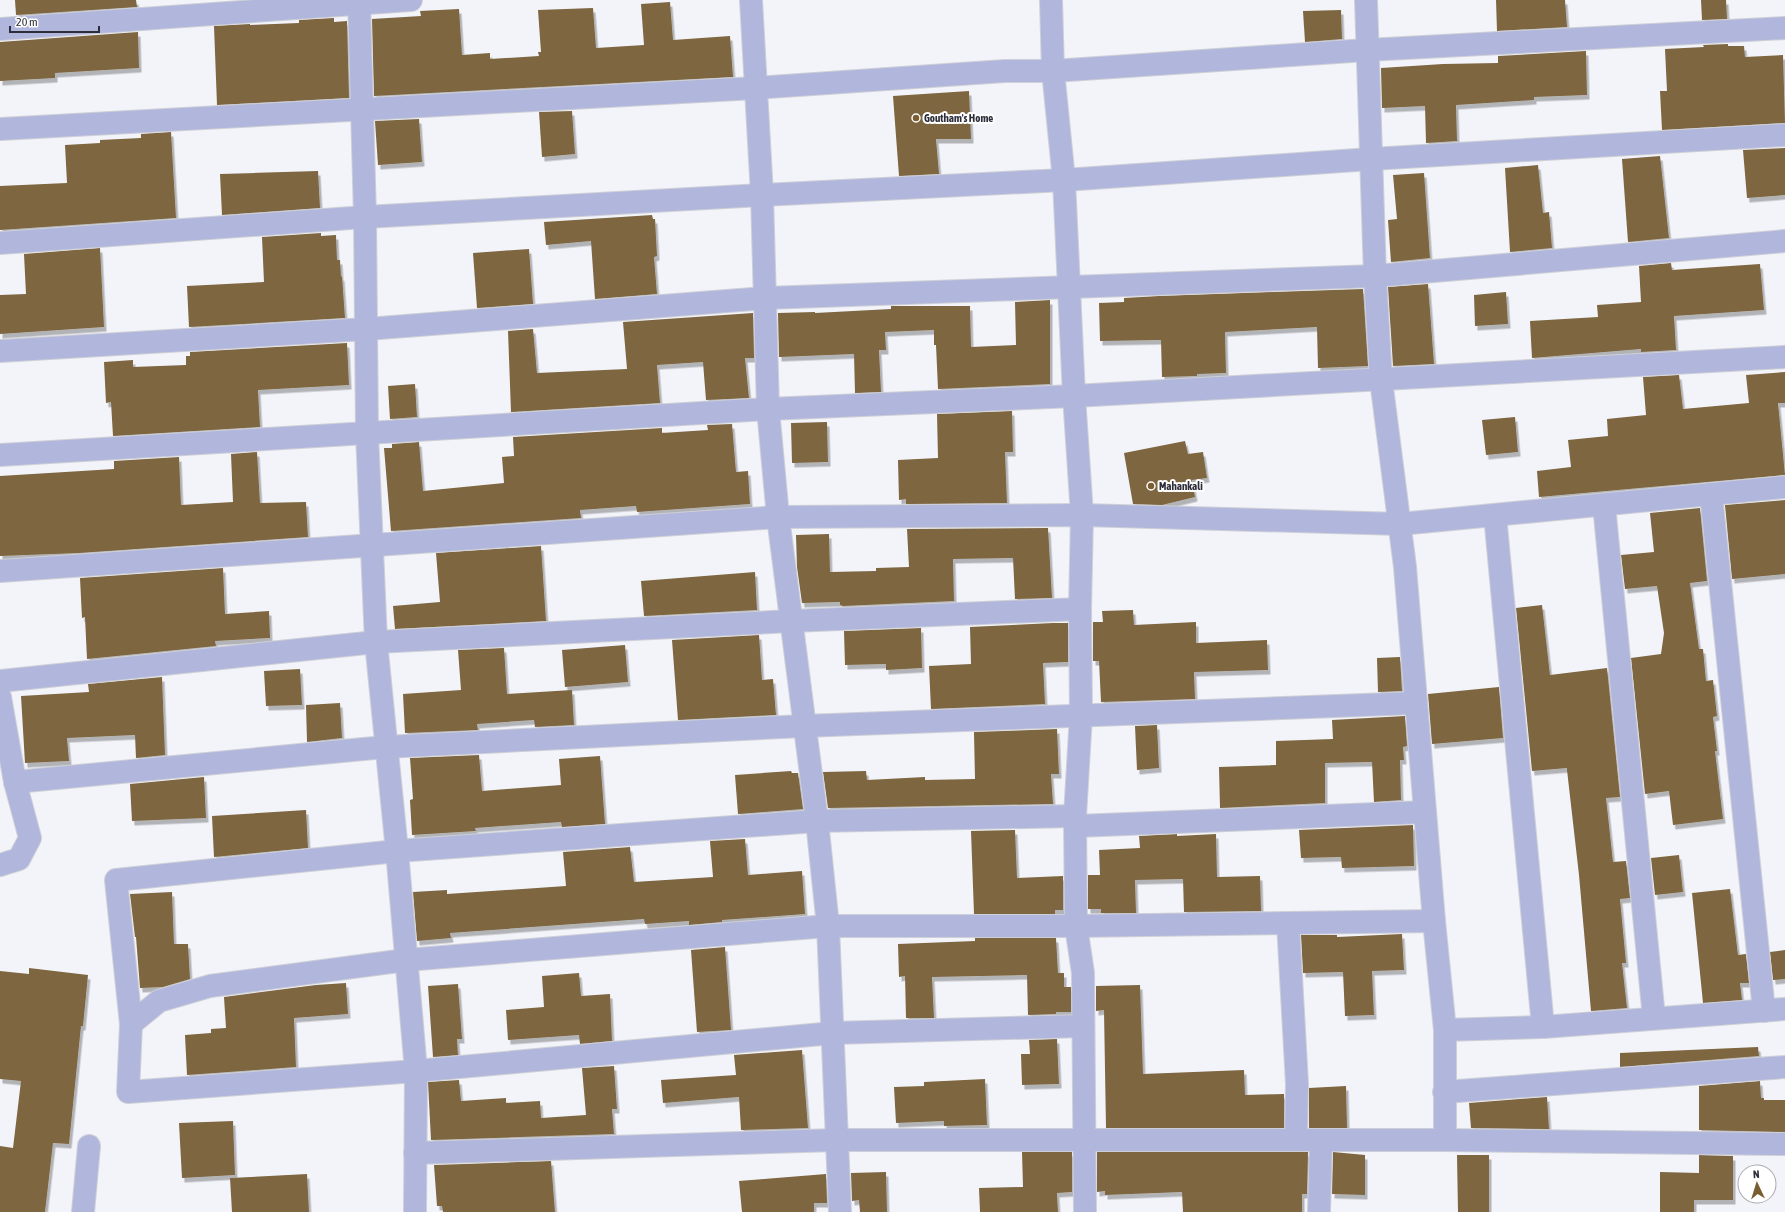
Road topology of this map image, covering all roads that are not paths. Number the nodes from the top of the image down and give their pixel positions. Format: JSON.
{"nodes":[{"id":1,"x":411,"y":0,"type":"edge"},
{"id":2,"x":751,"y":0,"type":"edge"},
{"id":3,"x":1051,"y":0,"type":"edge"},
{"id":4,"x":1366,"y":0,"type":"edge"},
{"id":5,"x":359,"y":2,"type":"edge"},
{"id":6,"x":1785,"y":28,"type":"edge"},
{"id":7,"x":0,"y":29,"type":"edge"},
{"id":8,"x":1367,"y":50,"type":"junction"},
{"id":9,"x":1053,"y":71,"type":"junction"},
{"id":10,"x":756,"y":88,"type":"junction"},
{"id":11,"x":363,"y":110,"type":"junction"},
{"id":12,"x":0,"y":129,"type":"edge"},
{"id":13,"x":1785,"y":135,"type":"edge"},
{"id":14,"x":1371,"y":159,"type":"junction"},
{"id":15,"x":1064,"y":180,"type":"junction"},
{"id":16,"x":762,"y":195,"type":"junction"},
{"id":17,"x":366,"y":217,"type":"junction"},
{"id":18,"x":1785,"y":240,"type":"edge"},
{"id":19,"x":0,"y":243,"type":"edge"},
{"id":20,"x":1375,"y":276,"type":"junction"},
{"id":21,"x":1070,"y":287,"type":"junction"},
{"id":22,"x":766,"y":298,"type":"junction"},
{"id":23,"x":367,"y":328,"type":"junction"},
{"id":24,"x":0,"y":351,"type":"edge"},
{"id":25,"x":1785,"y":357,"type":"edge"},
{"id":26,"x":1381,"y":380,"type":"junction"},
{"id":27,"x":1074,"y":396,"type":"junction"},
{"id":28,"x":768,"y":409,"type":"junction"},
{"id":29,"x":367,"y":433,"type":"junction"},
{"id":30,"x":0,"y":456,"type":"edge"},
{"id":31,"x":1785,"y":487,"type":"edge"},
{"id":32,"x":1711,"y":494,"type":"junction"},
{"id":33,"x":1604,"y":505,"type":"junction"},
{"id":34,"x":1082,"y":515,"type":"junction"},
{"id":35,"x":1495,"y":515,"type":"junction"},
{"id":36,"x":778,"y":517,"type":"junction"},
{"id":37,"x":1400,"y":524,"type":"junction"},
{"id":38,"x":373,"y":545,"type":"junction"},
{"id":39,"x":0,"y":571,"type":"edge"},
{"id":40,"x":1080,"y":609,"type":"junction"},
{"id":41,"x":792,"y":621,"type":"junction"},
{"id":42,"x":376,"y":642,"type":"junction"},
{"id":43,"x":0,"y":680,"type":"edge"},
{"id":44,"x":0,"y":697,"type":"edge"},
{"id":45,"x":1416,"y":703,"type":"junction"},
{"id":46,"x":1081,"y":715,"type":"junction"},
{"id":47,"x":804,"y":726,"type":"junction"},
{"id":48,"x":386,"y":746,"type":"junction"},
{"id":49,"x":15,"y":782,"type":"junction"},
{"id":50,"x":1425,"y":812,"type":"junction"},
{"id":51,"x":817,"y":820,"type":"junction"},
{"id":52,"x":1076,"y":821,"type":"junction"},
{"id":53,"x":397,"y":851,"type":"junction"},
{"id":54,"x":0,"y":865,"type":"edge"},
{"id":55,"x":1434,"y":921,"type":"junction"},
{"id":56,"x":1288,"y":923,"type":"junction"},
{"id":57,"x":828,"y":926,"type":"junction"},
{"id":58,"x":1076,"y":926,"type":"junction"},
{"id":59,"x":406,"y":960,"type":"junction"},
{"id":60,"x":1775,"y":1010,"type":"edge"},
{"id":61,"x":1654,"y":1018,"type":"junction"},
{"id":62,"x":131,"y":1024,"type":"junction"},
{"id":63,"x":1083,"y":1026,"type":"junction"},
{"id":64,"x":1543,"y":1026,"type":"junction"},
{"id":65,"x":1445,"y":1030,"type":"junction"},
{"id":66,"x":833,"y":1033,"type":"junction"},
{"id":67,"x":1785,"y":1067,"type":"edge"},
{"id":68,"x":416,"y":1071,"type":"junction"},
{"id":69,"x":1444,"y":1092,"type":"junction"},
{"id":70,"x":1084,"y":1139,"type":"junction"},
{"id":71,"x":837,"y":1140,"type":"junction"},
{"id":72,"x":1296,"y":1140,"type":"junction"},
{"id":73,"x":1321,"y":1140,"type":"junction"},
{"id":74,"x":1444,"y":1140,"type":"junction"},
{"id":75,"x":1785,"y":1144,"type":"edge"},
{"id":76,"x":89,"y":1146,"type":"dead end"},
{"id":77,"x":415,"y":1153,"type":"junction"},
{"id":78,"x":83,"y":1212,"type":"edge"},
{"id":79,"x":415,"y":1212,"type":"edge"},
{"id":80,"x":840,"y":1212,"type":"edge"},
{"id":81,"x":1085,"y":1212,"type":"edge"},
{"id":82,"x":1319,"y":1212,"type":"edge"}],
"edges":[{"from":1,"to":5,"type":"street"},
{"from":2,"to":10,"type":"street"},
{"from":3,"to":9,"type":"street"},
{"from":4,"to":8,"type":"street"},
{"from":5,"to":7,"type":"street"},
{"from":5,"to":11,"type":"street"},
{"from":6,"to":8,"type":"street"},
{"from":8,"to":9,"type":"street"},
{"from":8,"to":14,"type":"street"},
{"from":9,"to":10,"type":"street"},
{"from":9,"to":15,"type":"street"},
{"from":10,"to":11,"type":"street"},
{"from":10,"to":16,"type":"street"},
{"from":11,"to":12,"type":"street"},
{"from":11,"to":17,"type":"street"},
{"from":13,"to":14,"type":"street"},
{"from":14,"to":15,"type":"street"},
{"from":14,"to":20,"type":"street"},
{"from":15,"to":16,"type":"street"},
{"from":15,"to":21,"type":"street"},
{"from":16,"to":17,"type":"street"},
{"from":16,"to":22,"type":"street"},
{"from":17,"to":19,"type":"street"},
{"from":17,"to":23,"type":"street"},
{"from":18,"to":20,"type":"street"},
{"from":20,"to":21,"type":"street"},
{"from":20,"to":26,"type":"street"},
{"from":21,"to":22,"type":"street"},
{"from":21,"to":27,"type":"street"},
{"from":22,"to":23,"type":"street"},
{"from":22,"to":28,"type":"street"},
{"from":23,"to":24,"type":"street"},
{"from":23,"to":29,"type":"street"},
{"from":25,"to":26,"type":"street"},
{"from":26,"to":27,"type":"street"},
{"from":26,"to":37,"type":"street"},
{"from":27,"to":28,"type":"street"},
{"from":27,"to":34,"type":"street"},
{"from":28,"to":29,"type":"street"},
{"from":28,"to":36,"type":"street"},
{"from":29,"to":30,"type":"street"},
{"from":29,"to":38,"type":"street"},
{"from":31,"to":32,"type":"street"},
{"from":32,"to":33,"type":"street"},
{"from":32,"to":60,"type":"street"},
{"from":33,"to":35,"type":"street"},
{"from":33,"to":61,"type":"street"},
{"from":34,"to":36,"type":"street"},
{"from":34,"to":37,"type":"street"},
{"from":34,"to":40,"type":"street"},
{"from":35,"to":37,"type":"street"},
{"from":35,"to":64,"type":"street"},
{"from":36,"to":38,"type":"street"},
{"from":36,"to":41,"type":"street"},
{"from":37,"to":45,"type":"street"},
{"from":38,"to":39,"type":"street"},
{"from":38,"to":42,"type":"street"},
{"from":40,"to":41,"type":"street"},
{"from":40,"to":46,"type":"street"},
{"from":41,"to":42,"type":"street"},
{"from":41,"to":47,"type":"street"},
{"from":42,"to":43,"type":"street"},
{"from":42,"to":48,"type":"street"},
{"from":44,"to":49,"type":"street"},
{"from":45,"to":46,"type":"street"},
{"from":45,"to":50,"type":"street"},
{"from":46,"to":47,"type":"street"},
{"from":46,"to":52,"type":"street"},
{"from":47,"to":48,"type":"street"},
{"from":47,"to":51,"type":"street"},
{"from":48,"to":49,"type":"street"},
{"from":48,"to":53,"type":"street"},
{"from":49,"to":54,"type":"street"},
{"from":50,"to":52,"type":"street"},
{"from":50,"to":55,"type":"street"},
{"from":51,"to":52,"type":"street"},
{"from":51,"to":53,"type":"street"},
{"from":51,"to":57,"type":"street"},
{"from":52,"to":58,"type":"street"},
{"from":53,"to":59,"type":"street"},
{"from":53,"to":62,"type":"street"},
{"from":55,"to":56,"type":"street"},
{"from":55,"to":65,"type":"street"},
{"from":56,"to":58,"type":"street"},
{"from":56,"to":72,"type":"street"},
{"from":57,"to":58,"type":"street"},
{"from":57,"to":59,"type":"street"},
{"from":57,"to":66,"type":"street"},
{"from":58,"to":63,"type":"street"},
{"from":59,"to":62,"type":"street"},
{"from":59,"to":68,"type":"street"},
{"from":60,"to":61,"type":"street"},
{"from":61,"to":64,"type":"street"},
{"from":62,"to":68,"type":"street"},
{"from":63,"to":66,"type":"street"},
{"from":63,"to":70,"type":"street"},
{"from":64,"to":65,"type":"street"},
{"from":65,"to":69,"type":"street"},
{"from":66,"to":68,"type":"street"},
{"from":66,"to":71,"type":"street"},
{"from":67,"to":69,"type":"street"},
{"from":68,"to":77,"type":"street"},
{"from":69,"to":74,"type":"street"},
{"from":70,"to":71,"type":"street"},
{"from":70,"to":72,"type":"street"},
{"from":70,"to":81,"type":"street"},
{"from":71,"to":77,"type":"street"},
{"from":71,"to":80,"type":"street"},
{"from":72,"to":73,"type":"street"},
{"from":73,"to":74,"type":"street"},
{"from":73,"to":82,"type":"street"},
{"from":74,"to":75,"type":"street"},
{"from":76,"to":78,"type":"street"},
{"from":77,"to":79,"type":"street"}]}
